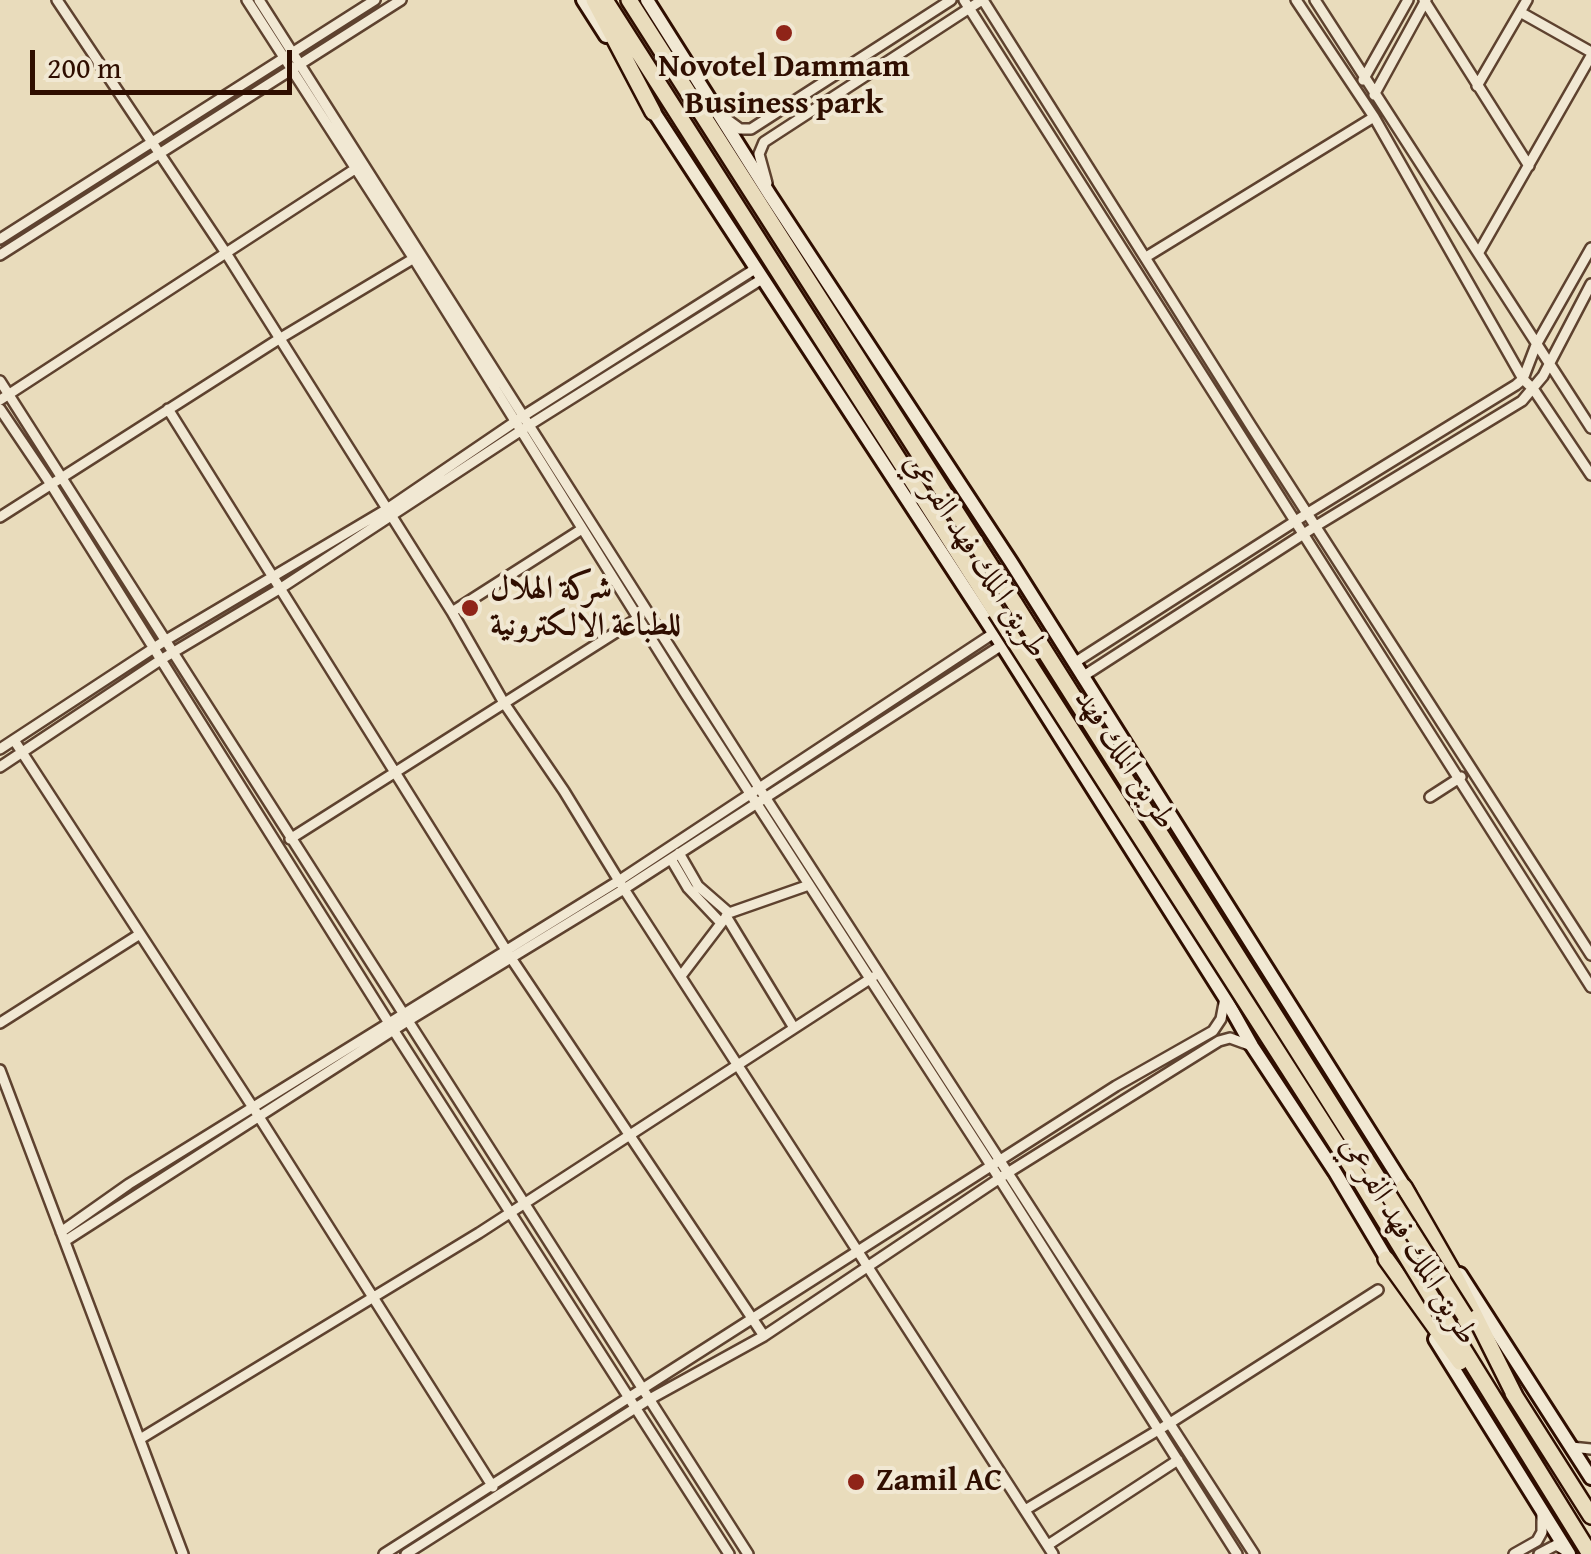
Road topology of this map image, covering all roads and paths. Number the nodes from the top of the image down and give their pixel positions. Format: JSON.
{"nodes":[{"id":1,"x":57,"y":0,"type":"edge"},
{"id":2,"x":247,"y":0,"type":"edge"},
{"id":3,"x":259,"y":0,"type":"edge"},
{"id":4,"x":376,"y":0,"type":"edge"},
{"id":5,"x":401,"y":0,"type":"edge"},
{"id":6,"x":582,"y":0,"type":"edge"},
{"id":7,"x":594,"y":0,"type":"edge"},
{"id":8,"x":605,"y":0,"type":"edge"},
{"id":9,"x":628,"y":0,"type":"edge"},
{"id":10,"x":648,"y":0,"type":"edge"},
{"id":11,"x":951,"y":0,"type":"edge"},
{"id":12,"x":983,"y":0,"type":"edge"},
{"id":13,"x":1296,"y":0,"type":"edge"},
{"id":14,"x":1315,"y":0,"type":"edge"},
{"id":15,"x":1408,"y":0,"type":"edge"},
{"id":16,"x":1425,"y":0,"type":"edge"},
{"id":17,"x":1527,"y":0,"type":"edge"},
{"id":18,"x":967,"y":4,"type":"edge"},
{"id":19,"x":1520,"y":12,"type":"junction"},
{"id":20,"x":289,"y":54,"type":"junction"},
{"id":21,"x":1591,"y":54,"type":"edge"},
{"id":22,"x":296,"y":66,"type":"junction"},
{"id":23,"x":1364,"y":77,"type":"junction"},
{"id":24,"x":1477,"y":86,"type":"junction"},
{"id":25,"x":236,"y":89,"type":"junction"},
{"id":26,"x":1358,"y":90,"type":"junction"},
{"id":27,"x":1375,"y":94,"type":"junction"},
{"id":28,"x":248,"y":97,"type":"junction"},
{"id":29,"x":1367,"y":105,"type":"junction"},
{"id":30,"x":653,"y":112,"type":"junction"},
{"id":31,"x":720,"y":114,"type":"junction"},
{"id":32,"x":1374,"y":117,"type":"junction"},
{"id":33,"x":150,"y":142,"type":"junction"},
{"id":34,"x":158,"y":152,"type":"junction"},
{"id":35,"x":1529,"y":166,"type":"junction"},
{"id":36,"x":354,"y":169,"type":"junction"},
{"id":37,"x":770,"y":195,"type":"junction"},
{"id":38,"x":0,"y":239,"type":"edge"},
{"id":39,"x":1591,"y":248,"type":"edge"},
{"id":40,"x":1479,"y":252,"type":"junction"},
{"id":41,"x":226,"y":253,"type":"junction"},
{"id":42,"x":0,"y":255,"type":"edge"},
{"id":43,"x":418,"y":256,"type":"junction"},
{"id":44,"x":1146,"y":257,"type":"junction"},
{"id":45,"x":758,"y":274,"type":"junction"},
{"id":46,"x":1591,"y":284,"type":"edge"},
{"id":47,"x":278,"y":338,"type":"junction"},
{"id":48,"x":646,"y":338,"type":"junction"},
{"id":49,"x":1536,"y":345,"type":"junction"},
{"id":50,"x":652,"y":349,"type":"junction"},
{"id":51,"x":1550,"y":361,"type":"junction"},
{"id":52,"x":1522,"y":379,"type":"junction"},
{"id":53,"x":0,"y":381,"type":"edge"},
{"id":54,"x":1534,"y":390,"type":"junction"},
{"id":55,"x":4,"y":398,"type":"edge"},
{"id":56,"x":0,"y":409,"type":"edge"},
{"id":57,"x":168,"y":409,"type":"junction"},
{"id":58,"x":528,"y":419,"type":"junction"},
{"id":59,"x":514,"y":422,"type":"junction"},
{"id":60,"x":1591,"y":428,"type":"edge"},
{"id":61,"x":522,"y":432,"type":"junction"},
{"id":62,"x":1591,"y":474,"type":"edge"},
{"id":63,"x":62,"y":478,"type":"junction"},
{"id":64,"x":52,"y":486,"type":"junction"},
{"id":65,"x":1308,"y":512,"type":"junction"},
{"id":66,"x":386,"y":513,"type":"junction"},
{"id":67,"x":0,"y":516,"type":"edge"},
{"id":68,"x":1297,"y":521,"type":"junction"},
{"id":69,"x":1316,"y":526,"type":"junction"},
{"id":70,"x":582,"y":529,"type":"junction"},
{"id":71,"x":1304,"y":535,"type":"junction"},
{"id":72,"x":273,"y":576,"type":"junction"},
{"id":73,"x":261,"y":584,"type":"junction"},
{"id":74,"x":280,"y":588,"type":"junction"},
{"id":75,"x":649,"y":611,"type":"junction"},
{"id":76,"x":452,"y":612,"type":"junction"},
{"id":77,"x":638,"y":618,"type":"junction"},
{"id":78,"x":998,"y":639,"type":"junction"},
{"id":79,"x":166,"y":640,"type":"junction"},
{"id":80,"x":156,"y":649,"type":"junction"},
{"id":81,"x":174,"y":652,"type":"junction"},
{"id":82,"x":162,"y":659,"type":"junction"},
{"id":83,"x":1074,"y":663,"type":"junction"},
{"id":84,"x":1082,"y":677,"type":"junction"},
{"id":85,"x":504,"y":703,"type":"junction"},
{"id":86,"x":14,"y":740,"type":"junction"},
{"id":87,"x":0,"y":749,"type":"edge"},
{"id":88,"x":22,"y":753,"type":"junction"},
{"id":89,"x":0,"y":766,"type":"edge"},
{"id":90,"x":396,"y":769,"type":"junction"},
{"id":91,"x":1474,"y":773,"type":"junction"},
{"id":92,"x":1458,"y":778,"type":"junction"},
{"id":93,"x":759,"y":796,"type":"junction"},
{"id":94,"x":1430,"y":797,"type":"dead end"},
{"id":95,"x":1108,"y":816,"type":"junction"},
{"id":96,"x":1170,"y":820,"type":"junction"},
{"id":97,"x":292,"y":838,"type":"junction"},
{"id":98,"x":279,"y":845,"type":"junction"},
{"id":99,"x":675,"y":856,"type":"junction"},
{"id":100,"x":622,"y":884,"type":"junction"},
{"id":101,"x":809,"y":885,"type":"junction"},
{"id":102,"x":725,"y":917,"type":"junction"},
{"id":103,"x":140,"y":934,"type":"junction"},
{"id":104,"x":509,"y":953,"type":"junction"},
{"id":105,"x":1591,"y":955,"type":"edge"},
{"id":106,"x":681,"y":976,"type":"junction"},
{"id":107,"x":875,"y":976,"type":"junction"},
{"id":108,"x":1591,"y":987,"type":"edge"},
{"id":109,"x":1225,"y":998,"type":"junction"},
{"id":110,"x":404,"y":1017,"type":"junction"},
{"id":111,"x":0,"y":1023,"type":"edge"},
{"id":112,"x":392,"y":1027,"type":"junction"},
{"id":113,"x":794,"y":1028,"type":"junction"},
{"id":114,"x":1252,"y":1046,"type":"junction"},
{"id":115,"x":739,"y":1063,"type":"junction"},
{"id":116,"x":0,"y":1070,"type":"edge"},
{"id":117,"x":1116,"y":1086,"type":"junction"},
{"id":118,"x":1124,"y":1099,"type":"junction"},
{"id":119,"x":256,"y":1114,"type":"junction"},
{"id":120,"x":627,"y":1134,"type":"junction"},
{"id":121,"x":997,"y":1164,"type":"junction"},
{"id":122,"x":1005,"y":1176,"type":"junction"},
{"id":123,"x":1404,"y":1186,"type":"junction"},
{"id":124,"x":522,"y":1202,"type":"junction"},
{"id":125,"x":934,"y":1204,"type":"junction"},
{"id":126,"x":510,"y":1210,"type":"junction"},
{"id":127,"x":942,"y":1217,"type":"junction"},
{"id":128,"x":63,"y":1237,"type":"junction"},
{"id":129,"x":860,"y":1250,"type":"junction"},
{"id":130,"x":1386,"y":1259,"type":"junction"},
{"id":131,"x":868,"y":1264,"type":"junction"},
{"id":132,"x":1378,"y":1290,"type":"dead end"},
{"id":133,"x":372,"y":1296,"type":"junction"},
{"id":134,"x":753,"y":1319,"type":"junction"},
{"id":135,"x":764,"y":1336,"type":"junction"},
{"id":136,"x":642,"y":1390,"type":"junction"},
{"id":137,"x":630,"y":1398,"type":"junction"},
{"id":138,"x":1516,"y":1398,"type":"junction"},
{"id":139,"x":648,"y":1400,"type":"junction"},
{"id":140,"x":636,"y":1408,"type":"junction"},
{"id":141,"x":1170,"y":1423,"type":"junction"},
{"id":142,"x":1159,"y":1428,"type":"junction"},
{"id":143,"x":140,"y":1439,"type":"junction"},
{"id":144,"x":1521,"y":1446,"type":"junction"},
{"id":145,"x":1571,"y":1446,"type":"junction"},
{"id":146,"x":1591,"y":1449,"type":"edge"},
{"id":147,"x":1178,"y":1460,"type":"junction"},
{"id":148,"x":1591,"y":1478,"type":"edge"},
{"id":149,"x":495,"y":1491,"type":"junction"},
{"id":150,"x":1025,"y":1510,"type":"junction"},
{"id":151,"x":1542,"y":1512,"type":"junction"},
{"id":152,"x":1591,"y":1516,"type":"edge"},
{"id":153,"x":1051,"y":1550,"type":"edge"},
{"id":154,"x":1568,"y":1553,"type":"edge"},
{"id":155,"x":183,"y":1554,"type":"edge"},
{"id":156,"x":384,"y":1554,"type":"edge"},
{"id":157,"x":406,"y":1554,"type":"edge"},
{"id":158,"x":729,"y":1554,"type":"edge"},
{"id":159,"x":748,"y":1554,"type":"edge"},
{"id":160,"x":1237,"y":1554,"type":"edge"},
{"id":161,"x":1254,"y":1554,"type":"edge"},
{"id":162,"x":1514,"y":1554,"type":"edge"},
{"id":163,"x":1539,"y":1554,"type":"edge"},
{"id":164,"x":1590,"y":1554,"type":"edge"}],
"edges":[{"from":1,"to":33,"type":"street"},
{"from":2,"to":20,"type":"street"},
{"from":3,"to":20,"type":"street"},
{"from":4,"to":20,"type":"street"},
{"from":5,"to":22,"type":"street"},
{"from":6,"to":30,"type":"main road","name":"طريق الملك فهد الفرعي"},
{"from":7,"to":30,"type":"highway"},
{"from":8,"to":144,"type":"highway","name":"طريق الملك فهد","bridge":true},
{"from":9,"to":138,"type":"highway","name":"طريق الملك فهد","bridge":true},
{"from":10,"to":31,"type":"main road","name":"طريق الملك فهد الفرعي"},
{"from":11,"to":31,"type":"street"},
{"from":12,"to":18,"type":"street"},
{"from":12,"to":44,"type":"street"},
{"from":13,"to":26,"type":"street"},
{"from":14,"to":23,"type":"street"},
{"from":15,"to":23,"type":"street"},
{"from":16,"to":24,"type":"street"},
{"from":16,"to":27,"type":"street"},
{"from":17,"to":19,"type":"street"},
{"from":18,"to":37,"type":"street"},
{"from":18,"to":68,"type":"street"},
{"from":19,"to":21,"type":"street"},
{"from":19,"to":24,"type":"street"},
{"from":20,"to":22,"type":"street"},
{"from":20,"to":25,"type":"street"},
{"from":21,"to":35,"type":"street"},
{"from":22,"to":28,"type":"street"},
{"from":22,"to":36,"type":"street"},
{"from":22,"to":43,"type":"street"},
{"from":23,"to":26,"type":"street"},
{"from":23,"to":27,"type":"street"},
{"from":24,"to":35,"type":"street"},
{"from":25,"to":28,"type":"street"},
{"from":25,"to":33,"type":"street"},
{"from":26,"to":29,"type":"street"},
{"from":27,"to":29,"type":"street"},
{"from":27,"to":40,"type":"street"},
{"from":28,"to":34,"type":"street"},
{"from":29,"to":32,"type":"street"},
{"from":30,"to":45,"type":"main road","name":"طريق الملك فهد الفرعي"},
{"from":31,"to":37,"type":"main road","name":"طريق الملك فهد الفرعي"},
{"from":32,"to":44,"type":"street"},
{"from":32,"to":52,"type":"street"},
{"from":33,"to":34,"type":"street"},
{"from":33,"to":38,"type":"street"},
{"from":34,"to":41,"type":"street"},
{"from":34,"to":42,"type":"street"},
{"from":35,"to":40,"type":"street"},
{"from":36,"to":41,"type":"street"},
{"from":36,"to":43,"type":"street"},
{"from":37,"to":83,"type":"main road","name":"طريق الملك فهد الفرعي"},
{"from":39,"to":49,"type":"street"},
{"from":40,"to":49,"type":"street"},
{"from":41,"to":47,"type":"street"},
{"from":41,"to":55,"type":"street"},
{"from":43,"to":47,"type":"street"},
{"from":43,"to":58,"type":"street"},
{"from":43,"to":59,"type":"street"},
{"from":44,"to":65,"type":"street"},
{"from":45,"to":48,"type":"street"},
{"from":45,"to":50,"type":"street"},
{"from":45,"to":78,"type":"main road","name":"طريق الملك فهد الفرعي"},
{"from":46,"to":51,"type":"street"},
{"from":47,"to":57,"type":"street"},
{"from":47,"to":66,"type":"street"},
{"from":48,"to":50,"type":"street"},
{"from":48,"to":58,"type":"street"},
{"from":49,"to":51,"type":"street"},
{"from":49,"to":52,"type":"street"},
{"from":50,"to":58,"type":"street"},
{"from":51,"to":54,"type":"street"},
{"from":51,"to":60,"type":"street"},
{"from":52,"to":54,"type":"street"},
{"from":52,"to":65,"type":"street"},
{"from":53,"to":55,"type":"street"},
{"from":54,"to":62,"type":"street"},
{"from":54,"to":69,"type":"street"},
{"from":55,"to":63,"type":"street"},
{"from":56,"to":64,"type":"street"},
{"from":57,"to":63,"type":"street"},
{"from":57,"to":72,"type":"street"},
{"from":58,"to":59,"type":"street"},
{"from":58,"to":61,"type":"street"},
{"from":58,"to":75,"type":"street"},
{"from":59,"to":61,"type":"street"},
{"from":59,"to":66,"type":"street"},
{"from":61,"to":66,"type":"street"},
{"from":61,"to":70,"type":"street"},
{"from":63,"to":64,"type":"street"},
{"from":63,"to":79,"type":"street"},
{"from":64,"to":67,"type":"street"},
{"from":64,"to":80,"type":"street"},
{"from":65,"to":68,"type":"street"},
{"from":65,"to":69,"type":"street"},
{"from":66,"to":72,"type":"street"},
{"from":66,"to":74,"type":"street"},
{"from":66,"to":76,"type":"street"},
{"from":68,"to":71,"type":"street"},
{"from":68,"to":83,"type":"street"},
{"from":69,"to":71,"type":"street"},
{"from":69,"to":91,"type":"street"},
{"from":70,"to":76,"type":"street"},
{"from":70,"to":77,"type":"street"},
{"from":71,"to":84,"type":"street"},
{"from":71,"to":92,"type":"street"},
{"from":72,"to":73,"type":"street"},
{"from":72,"to":74,"type":"street"},
{"from":73,"to":74,"type":"street"},
{"from":73,"to":79,"type":"street"},
{"from":74,"to":81,"type":"street"},
{"from":74,"to":90,"type":"street"},
{"from":75,"to":77,"type":"street"},
{"from":75,"to":93,"type":"street"},
{"from":76,"to":85,"type":"street"},
{"from":77,"to":85,"type":"street"},
{"from":77,"to":93,"type":"street"},
{"from":78,"to":93,"type":"street"},
{"from":78,"to":95,"type":"main road","name":"طريق الملك فهد الفرعي"},
{"from":79,"to":80,"type":"street"},
{"from":79,"to":81,"type":"street"},
{"from":80,"to":82,"type":"street"},
{"from":80,"to":86,"type":"street"},
{"from":81,"to":82,"type":"street"},
{"from":81,"to":97,"type":"street"},
{"from":82,"to":88,"type":"street"},
{"from":82,"to":98,"type":"street"},
{"from":83,"to":84,"type":"main road","name":"طريق الملك فهد الفرعي"},
{"from":84,"to":96,"type":"main road","name":"طريق الملك فهد الفرعي"},
{"from":85,"to":90,"type":"street"},
{"from":85,"to":100,"type":"street"},
{"from":86,"to":87,"type":"street"},
{"from":86,"to":88,"type":"street"},
{"from":88,"to":89,"type":"street"},
{"from":88,"to":103,"type":"street"},
{"from":90,"to":97,"type":"street"},
{"from":90,"to":104,"type":"street"},
{"from":91,"to":92,"type":"street"},
{"from":91,"to":105,"type":"street"},
{"from":92,"to":94,"type":"street"},
{"from":92,"to":108,"type":"street"},
{"from":93,"to":99,"type":"street"},
{"from":93,"to":100,"type":"street"},
{"from":93,"to":101,"type":"street"},
{"from":93,"to":107,"type":"street"},
{"from":95,"to":96,"type":"main road"},
{"from":95,"to":109,"type":"main road","name":"طريق الملك فهد الفرعي"},
{"from":96,"to":123,"type":"main road","name":"طريق الملك فهد الفرعي"},
{"from":97,"to":98,"type":"street"},
{"from":97,"to":110,"type":"street"},
{"from":98,"to":112,"type":"street"},
{"from":99,"to":100,"type":"street"},
{"from":99,"to":102,"type":"street"},
{"from":100,"to":104,"type":"street"},
{"from":100,"to":106,"type":"street"},
{"from":101,"to":102,"type":"street"},
{"from":101,"to":107,"type":"street"},
{"from":102,"to":106,"type":"street"},
{"from":102,"to":113,"type":"street"},
{"from":103,"to":111,"type":"street"},
{"from":103,"to":119,"type":"street"},
{"from":104,"to":110,"type":"street"},
{"from":104,"to":120,"type":"street"},
{"from":106,"to":115,"type":"street"},
{"from":107,"to":113,"type":"street"},
{"from":107,"to":121,"type":"street"},
{"from":109,"to":114,"type":"main road","name":"طريق الملك فهد الفرعي"},
{"from":109,"to":117,"type":"street"},
{"from":110,"to":112,"type":"street"},
{"from":110,"to":124,"type":"street"},
{"from":112,"to":119,"type":"street"},
{"from":112,"to":126,"type":"street"},
{"from":113,"to":115,"type":"street"},
{"from":114,"to":118,"type":"street"},
{"from":114,"to":130,"type":"main road","name":"طريق الملك فهد الفرعي"},
{"from":115,"to":120,"type":"street"},
{"from":115,"to":129,"type":"street"},
{"from":116,"to":128,"type":"street"},
{"from":117,"to":118,"type":"street"},
{"from":117,"to":121,"type":"street"},
{"from":118,"to":122,"type":"street"},
{"from":119,"to":128,"type":"street"},
{"from":119,"to":133,"type":"street"},
{"from":120,"to":124,"type":"street"},
{"from":120,"to":134,"type":"street"},
{"from":121,"to":122,"type":"street"},
{"from":121,"to":125,"type":"street"},
{"from":122,"to":127,"type":"street"},
{"from":122,"to":141,"type":"street"},
{"from":122,"to":142,"type":"street"},
{"from":123,"to":138,"type":"highway"},
{"from":123,"to":145,"type":"main road","name":"طريق الملك فهد الفرعي"},
{"from":124,"to":126,"type":"street"},
{"from":124,"to":136,"type":"street"},
{"from":125,"to":127,"type":"street"},
{"from":125,"to":129,"type":"street"},
{"from":126,"to":133,"type":"street"},
{"from":126,"to":137,"type":"street"},
{"from":127,"to":131,"type":"street"},
{"from":128,"to":143,"type":"street"},
{"from":129,"to":131,"type":"street"},
{"from":129,"to":134,"type":"street"},
{"from":130,"to":144,"type":"highway"},
{"from":130,"to":151,"type":"main road","name":"طريق الملك فهد الفرعي"},
{"from":131,"to":135,"type":"street"},
{"from":131,"to":150,"type":"street"},
{"from":132,"to":141,"type":"street"},
{"from":133,"to":143,"type":"street"},
{"from":133,"to":149,"type":"street"},
{"from":134,"to":135,"type":"street"},
{"from":134,"to":136,"type":"street"},
{"from":135,"to":139,"type":"street"},
{"from":136,"to":137,"type":"street"},
{"from":136,"to":139,"type":"street"},
{"from":137,"to":140,"type":"street"},
{"from":137,"to":149,"type":"street"},
{"from":138,"to":152,"type":"highway","name":"طريق الملك فهد"},
{"from":139,"to":140,"type":"street"},
{"from":139,"to":159,"type":"street"},
{"from":140,"to":149,"type":"street"},
{"from":140,"to":158,"type":"street"},
{"from":141,"to":142,"type":"street"},
{"from":141,"to":161,"type":"street"},
{"from":142,"to":147,"type":"street"},
{"from":142,"to":150,"type":"street"},
{"from":143,"to":155,"type":"street"},
{"from":144,"to":164,"type":"highway","name":"طريق الملك فهد"},
{"from":145,"to":146,"type":"street"},
{"from":145,"to":148,"type":"main road","name":"طريق الملك فهد الفرعي"},
{"from":147,"to":153,"type":"street"},
{"from":147,"to":160,"type":"street"},
{"from":149,"to":156,"type":"street"},
{"from":149,"to":157,"type":"street"},
{"from":150,"to":153,"type":"street"},
{"from":151,"to":154,"type":"main road","name":"طريق الملك فهد الفرعي"},
{"from":151,"to":162,"type":"street"},
{"from":154,"to":163,"type":"street"}]}
